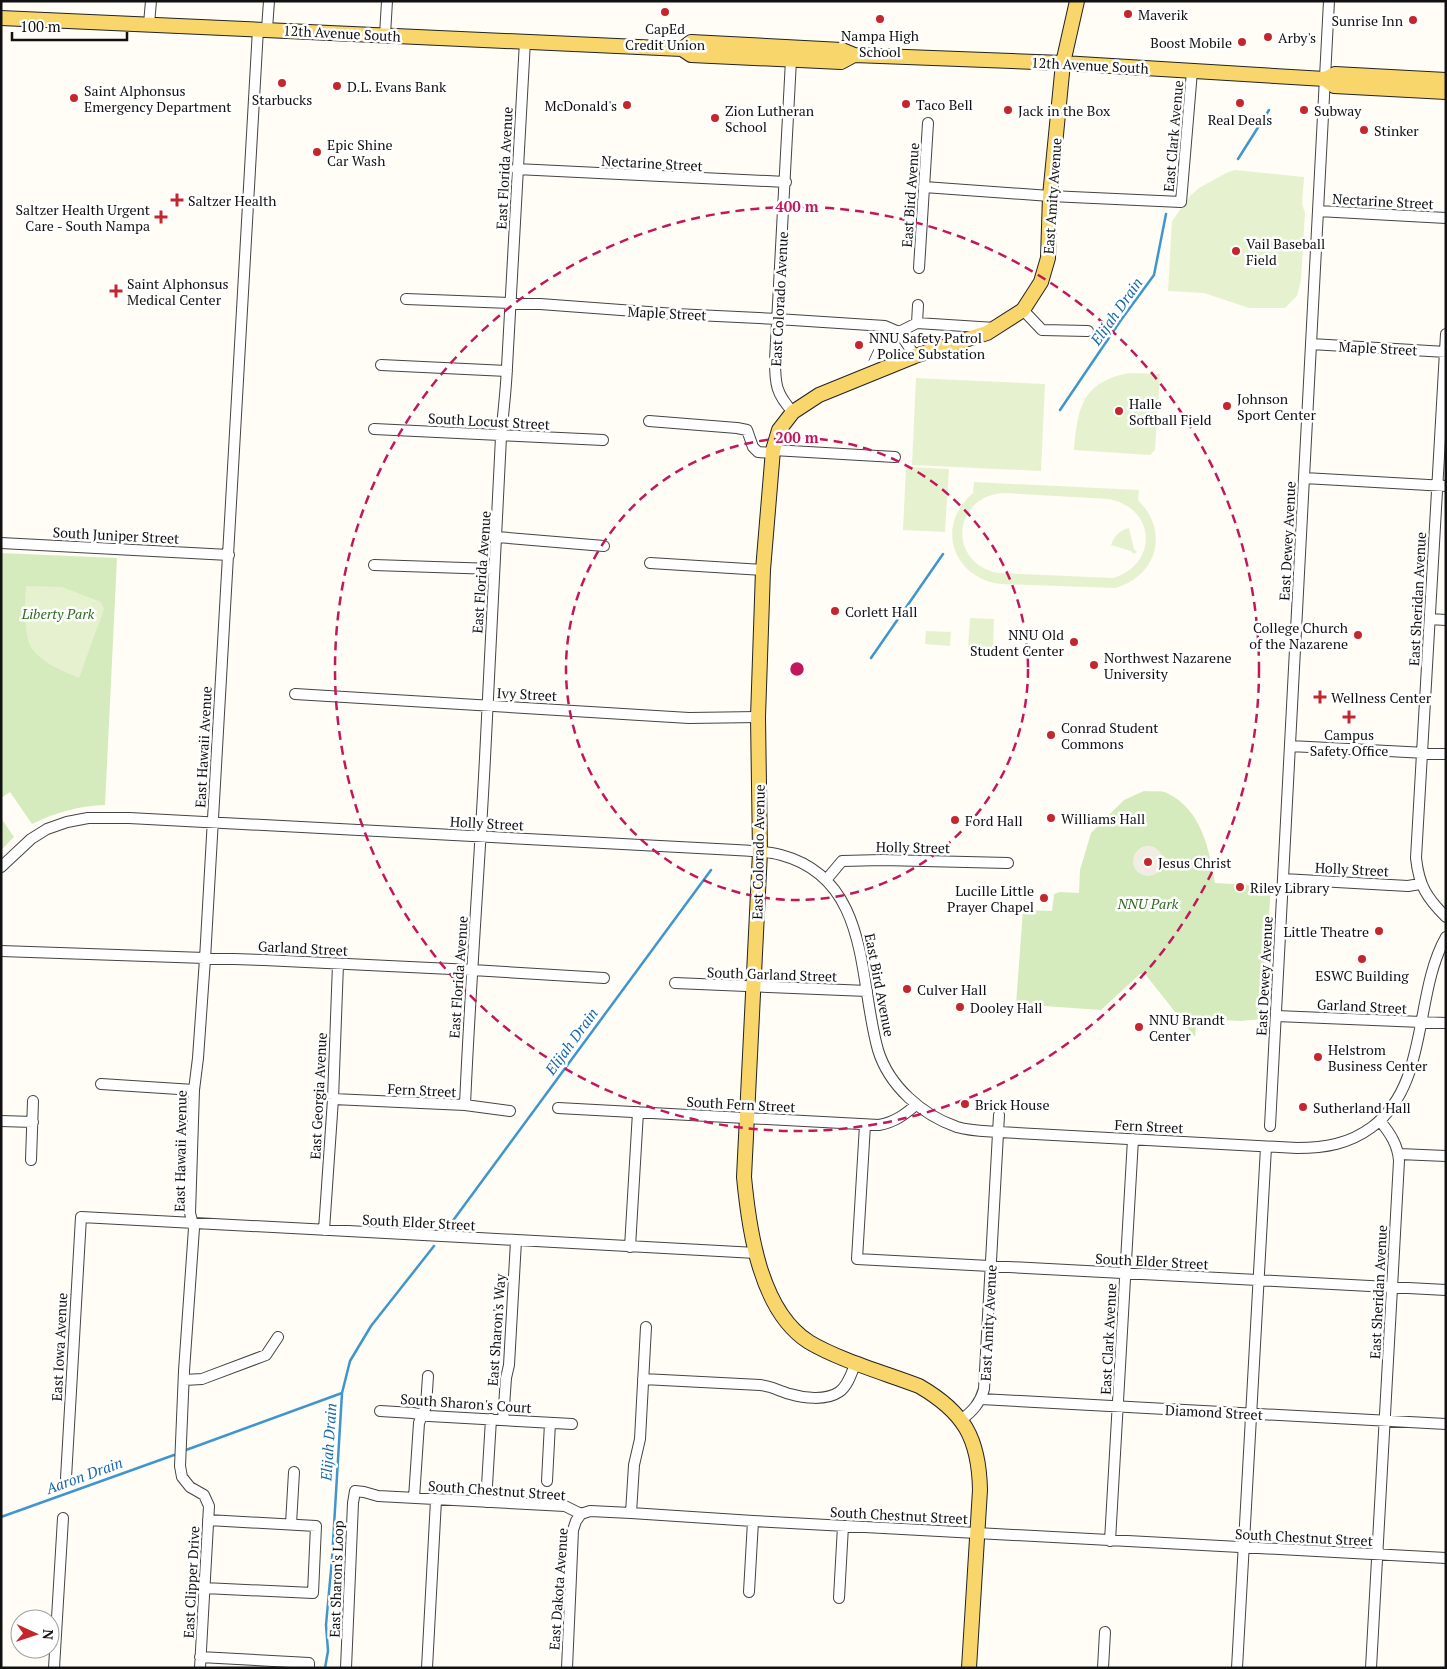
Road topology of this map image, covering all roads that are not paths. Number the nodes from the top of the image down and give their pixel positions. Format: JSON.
{"nodes":[{"id":1,"x":151,"y":1,"type":"edge"},
{"id":2,"x":268,"y":1,"type":"edge"},
{"id":3,"x":387,"y":1,"type":"edge"},
{"id":4,"x":1077,"y":1,"type":"edge"},
{"id":5,"x":1329,"y":1,"type":"edge"},
{"id":6,"x":1,"y":18,"type":"edge"},
{"id":7,"x":150,"y":24,"type":"junction"},
{"id":8,"x":263,"y":29,"type":"junction"},
{"id":9,"x":385,"y":35,"type":"junction"},
{"id":10,"x":526,"y":41,"type":"junction"},
{"id":11,"x":682,"y":49,"type":"junction"},
{"id":12,"x":854,"y":55,"type":"junction"},
{"id":13,"x":792,"y":60,"type":"junction"},
{"id":14,"x":1063,"y":63,"type":"junction"},
{"id":15,"x":1192,"y":72,"type":"junction"},
{"id":16,"x":1325,"y":78,"type":"junction"},
{"id":17,"x":1446,"y":80,"type":"edge"},
{"id":18,"x":1446,"y":85,"type":"edge"},
{"id":19,"x":1408,"y":90,"type":"junction"},
{"id":20,"x":1446,"y":92,"type":"edge"},
{"id":21,"x":928,"y":123,"type":"dead end"},
{"id":22,"x":516,"y":169,"type":"junction"},
{"id":23,"x":786,"y":182,"type":"junction"},
{"id":24,"x":924,"y":187,"type":"junction"},
{"id":25,"x":1050,"y":196,"type":"junction"},
{"id":26,"x":1318,"y":211,"type":"junction"},
{"id":27,"x":1446,"y":218,"type":"edge"},
{"id":28,"x":919,"y":268,"type":"dead end"},
{"id":29,"x":406,"y":299,"type":"dead end"},
{"id":30,"x":510,"y":304,"type":"junction"},
{"id":31,"x":918,"y":305,"type":"dead end"},
{"id":32,"x":1023,"y":310,"type":"junction"},
{"id":33,"x":777,"y":319,"type":"junction"},
{"id":34,"x":916,"y":323,"type":"junction"},
{"id":35,"x":996,"y":328,"type":"junction"},
{"id":36,"x":1088,"y":331,"type":"dead end"},
{"id":37,"x":899,"y":332,"type":"junction"},
{"id":38,"x":1446,"y":334,"type":"edge"},
{"id":39,"x":1311,"y":344,"type":"junction"},
{"id":40,"x":1445,"y":352,"type":"edge"},
{"id":41,"x":915,"y":356,"type":"junction"},
{"id":42,"x":381,"y":365,"type":"dead end"},
{"id":43,"x":507,"y":372,"type":"junction"},
{"id":44,"x":793,"y":412,"type":"junction"},
{"id":45,"x":649,"y":421,"type":"dead end"},
{"id":46,"x":374,"y":430,"type":"dead end"},
{"id":47,"x":501,"y":436,"type":"junction"},
{"id":48,"x":603,"y":440,"type":"dead end"},
{"id":49,"x":773,"y":452,"type":"junction"},
{"id":50,"x":895,"y":457,"type":"dead end"},
{"id":51,"x":1304,"y":478,"type":"junction"},
{"id":52,"x":1441,"y":486,"type":"edge"},
{"id":53,"x":497,"y":537,"type":"junction"},
{"id":54,"x":1,"y":543,"type":"edge"},
{"id":55,"x":604,"y":546,"type":"dead end"},
{"id":56,"x":229,"y":555,"type":"junction"},
{"id":57,"x":650,"y":563,"type":"dead end"},
{"id":58,"x":374,"y":565,"type":"dead end"},
{"id":59,"x":494,"y":570,"type":"junction"},
{"id":60,"x":763,"y":570,"type":"junction"},
{"id":61,"x":1430,"y":619,"type":"junction"},
{"id":62,"x":1446,"y":620,"type":"edge"},
{"id":63,"x":295,"y":694,"type":"dead end"},
{"id":64,"x":488,"y":706,"type":"junction"},
{"id":65,"x":758,"y":717,"type":"junction"},
{"id":66,"x":1290,"y":746,"type":"junction"},
{"id":67,"x":1422,"y":753,"type":"junction"},
{"id":68,"x":1446,"y":754,"type":"edge"},
{"id":69,"x":213,"y":822,"type":"junction"},
{"id":70,"x":481,"y":837,"type":"junction"},
{"id":71,"x":760,"y":852,"type":"junction"},
{"id":72,"x":1008,"y":863,"type":"dead end"},
{"id":73,"x":1,"y":867,"type":"edge"},
{"id":74,"x":826,"y":880,"type":"junction"},
{"id":75,"x":1283,"y":880,"type":"junction"},
{"id":76,"x":1420,"y":884,"type":"junction"},
{"id":77,"x":1446,"y":917,"type":"edge"},
{"id":78,"x":1446,"y":937,"type":"edge"},
{"id":79,"x":1,"y":951,"type":"edge"},
{"id":80,"x":205,"y":958,"type":"junction"},
{"id":81,"x":338,"y":964,"type":"junction"},
{"id":82,"x":472,"y":970,"type":"junction"},
{"id":83,"x":604,"y":978,"type":"dead end"},
{"id":84,"x":675,"y":984,"type":"dead end"},
{"id":85,"x":753,"y":986,"type":"junction"},
{"id":86,"x":867,"y":991,"type":"junction"},
{"id":87,"x":1276,"y":1016,"type":"junction"},
{"id":88,"x":1421,"y":1022,"type":"junction"},
{"id":89,"x":1446,"y":1023,"type":"edge"},
{"id":90,"x":101,"y":1084,"type":"dead end"},
{"id":91,"x":194,"y":1090,"type":"junction"},
{"id":92,"x":333,"y":1099,"type":"junction"},
{"id":93,"x":34,"y":1101,"type":"dead end"},
{"id":94,"x":465,"y":1105,"type":"junction"},
{"id":95,"x":916,"y":1105,"type":"junction"},
{"id":96,"x":558,"y":1108,"type":"dead end"},
{"id":97,"x":510,"y":1112,"type":"dead end"},
{"id":98,"x":638,"y":1112,"type":"junction"},
{"id":99,"x":1000,"y":1115,"type":"dead end"},
{"id":100,"x":746,"y":1118,"type":"junction"},
{"id":101,"x":1,"y":1121,"type":"edge"},
{"id":102,"x":1380,"y":1121,"type":"junction"},
{"id":103,"x":33,"y":1122,"type":"junction"},
{"id":104,"x":865,"y":1125,"type":"junction"},
{"id":105,"x":1270,"y":1126,"type":"dead end"},
{"id":106,"x":999,"y":1132,"type":"junction"},
{"id":107,"x":1133,"y":1139,"type":"junction"},
{"id":108,"x":1266,"y":1147,"type":"junction"},
{"id":109,"x":1399,"y":1154,"type":"junction"},
{"id":110,"x":1446,"y":1156,"type":"edge"},
{"id":111,"x":31,"y":1160,"type":"dead end"},
{"id":112,"x":81,"y":1217,"type":"joint"},
{"id":113,"x":192,"y":1222,"type":"junction"},
{"id":114,"x":324,"y":1230,"type":"junction"},
{"id":115,"x":516,"y":1241,"type":"junction"},
{"id":116,"x":630,"y":1247,"type":"junction"},
{"id":117,"x":756,"y":1253,"type":"junction"},
{"id":118,"x":991,"y":1266,"type":"junction"},
{"id":119,"x":1125,"y":1273,"type":"junction"},
{"id":120,"x":1258,"y":1281,"type":"junction"},
{"id":121,"x":1392,"y":1287,"type":"junction"},
{"id":122,"x":1446,"y":1290,"type":"edge"},
{"id":123,"x":646,"y":1327,"type":"dead end"},
{"id":124,"x":278,"y":1337,"type":"dead end"},
{"id":125,"x":856,"y":1362,"type":"junction"},
{"id":126,"x":428,"y":1376,"type":"dead end"},
{"id":127,"x":643,"y":1379,"type":"junction"},
{"id":128,"x":184,"y":1380,"type":"junction"},
{"id":129,"x":981,"y":1399,"type":"junction"},
{"id":130,"x":1118,"y":1406,"type":"junction"},
{"id":131,"x":380,"y":1410,"type":"dead end"},
{"id":132,"x":422,"y":1414,"type":"junction"},
{"id":133,"x":1251,"y":1414,"type":"junction"},
{"id":134,"x":490,"y":1419,"type":"junction"},
{"id":135,"x":503,"y":1420,"type":"junction"},
{"id":136,"x":961,"y":1420,"type":"junction"},
{"id":137,"x":1385,"y":1421,"type":"junction"},
{"id":138,"x":550,"y":1423,"type":"junction"},
{"id":139,"x":572,"y":1424,"type":"dead end"},
{"id":140,"x":1446,"y":1424,"type":"edge"},
{"id":141,"x":180,"y":1466,"type":"joint"},
{"id":142,"x":294,"y":1472,"type":"dead end"},
{"id":143,"x":66,"y":1478,"type":"dead end"},
{"id":144,"x":546,"y":1481,"type":"dead end"},
{"id":145,"x":355,"y":1491,"type":"joint"},
{"id":146,"x":414,"y":1498,"type":"junction"},
{"id":147,"x":436,"y":1500,"type":"junction"},
{"id":148,"x":486,"y":1502,"type":"junction"},
{"id":149,"x":632,"y":1513,"type":"junction"},
{"id":150,"x":581,"y":1514,"type":"junction"},
{"id":151,"x":63,"y":1518,"type":"dead end"},
{"id":152,"x":208,"y":1520,"type":"junction"},
{"id":153,"x":753,"y":1521,"type":"junction"},
{"id":154,"x":291,"y":1524,"type":"junction"},
{"id":155,"x":844,"y":1526,"type":"junction"},
{"id":156,"x":978,"y":1533,"type":"junction"},
{"id":157,"x":1110,"y":1541,"type":"junction"},
{"id":158,"x":1244,"y":1548,"type":"junction"},
{"id":159,"x":1377,"y":1554,"type":"junction"},
{"id":160,"x":1446,"y":1558,"type":"edge"},
{"id":161,"x":204,"y":1588,"type":"junction"},
{"id":162,"x":750,"y":1592,"type":"dead end"},
{"id":163,"x":839,"y":1598,"type":"dead end"},
{"id":164,"x":1105,"y":1632,"type":"dead end"},
{"id":165,"x":200,"y":1662,"type":"edge"},
{"id":166,"x":54,"y":1668,"type":"edge"},
{"id":167,"x":309,"y":1668,"type":"edge"},
{"id":168,"x":346,"y":1668,"type":"edge"},
{"id":169,"x":427,"y":1668,"type":"edge"},
{"id":170,"x":567,"y":1668,"type":"edge"},
{"id":171,"x":969,"y":1668,"type":"edge"},
{"id":172,"x":1103,"y":1668,"type":"edge"},
{"id":173,"x":1237,"y":1668,"type":"edge"},
{"id":174,"x":1371,"y":1668,"type":"edge"}],
"edges":[{"from":1,"to":7,"type":"street"},
{"from":2,"to":8,"type":"street","name":"East Hawaii Avenue"},
{"from":3,"to":9,"type":"street"},
{"from":4,"to":14,"type":"main road","name":"East Amity Avenue"},
{"from":5,"to":16,"type":"street","name":"East Dewey Avenue"},
{"from":6,"to":7,"type":"main road","name":"12th Avenue South"},
{"from":7,"to":8,"type":"main road","name":"12th Avenue South"},
{"from":8,"to":9,"type":"main road","name":"12th Avenue South"},
{"from":8,"to":56,"type":"street","name":"East Hawaii Avenue"},
{"from":9,"to":10,"type":"main road","name":"12th Avenue South"},
{"from":10,"to":11,"type":"main road","name":"12th Avenue South"},
{"from":10,"to":22,"type":"street","name":"East Florida Avenue"},
{"from":11,"to":12,"type":"main road","name":"12th Avenue South"},
{"from":11,"to":13,"type":"main road","name":"12th Avenue South"},
{"from":12,"to":13,"type":"main road","name":"12th Avenue South"},
{"from":12,"to":14,"type":"main road","name":"12th Avenue South"},
{"from":13,"to":23,"type":"street","name":"East Colorado Avenue"},
{"from":14,"to":15,"type":"main road","name":"12th Avenue South"},
{"from":14,"to":25,"type":"main road","name":"East Amity Avenue"},
{"from":15,"to":16,"type":"main road","name":"12th Avenue South"},
{"from":15,"to":25,"type":"street","name":"East Clark Avenue"},
{"from":16,"to":17,"type":"main road","name":"12th Avenue South"},
{"from":16,"to":19,"type":"main road","name":"12th Avenue South"},
{"from":16,"to":26,"type":"street","name":"East Dewey Avenue"},
{"from":18,"to":19,"type":"main road"},
{"from":19,"to":20,"type":"main road","name":"12th Avenue South"},
{"from":21,"to":24,"type":"street","name":"East Bird Avenue"},
{"from":22,"to":23,"type":"street","name":"Nectarine Street"},
{"from":22,"to":30,"type":"street","name":"East Florida Avenue"},
{"from":23,"to":33,"type":"street","name":"East Colorado Avenue"},
{"from":24,"to":25,"type":"street"},
{"from":24,"to":28,"type":"street","name":"East Bird Avenue"},
{"from":25,"to":32,"type":"main road","name":"East Amity Avenue"},
{"from":26,"to":27,"type":"street","name":"Nectarine Street"},
{"from":26,"to":39,"type":"street","name":"East Dewey Avenue"},
{"from":29,"to":30,"type":"street","name":"Maple Street"},
{"from":30,"to":33,"type":"street","name":"Maple Street"},
{"from":30,"to":43,"type":"street","name":"East Florida Avenue"},
{"from":31,"to":34,"type":"street"},
{"from":32,"to":35,"type":"main road"},
{"from":32,"to":36,"type":"street"},
{"from":33,"to":37,"type":"street","name":"Maple Street"},
{"from":33,"to":44,"type":"street","name":"East Colorado Avenue"},
{"from":34,"to":35,"type":"street"},
{"from":34,"to":37,"type":"street"},
{"from":35,"to":41,"type":"main road"},
{"from":37,"to":41,"type":"street"},
{"from":38,"to":40,"type":"street","name":"East Sheridan Avenue"},
{"from":39,"to":40,"type":"street","name":"Maple Street"},
{"from":39,"to":51,"type":"street","name":"East Dewey Avenue"},
{"from":40,"to":52,"type":"street","name":"East Sheridan Avenue"},
{"from":41,"to":44,"type":"main road"},
{"from":42,"to":43,"type":"street"},
{"from":43,"to":47,"type":"street","name":"East Florida Avenue"},
{"from":44,"to":49,"type":"main road"},
{"from":45,"to":49,"type":"street"},
{"from":46,"to":47,"type":"street","name":"South Locust Street"},
{"from":47,"to":48,"type":"street","name":"South Locust Street"},
{"from":47,"to":53,"type":"street","name":"East Florida Avenue"},
{"from":49,"to":50,"type":"street"},
{"from":49,"to":60,"type":"main road","name":"East Colorado Avenue"},
{"from":51,"to":52,"type":"street"},
{"from":51,"to":66,"type":"street","name":"East Dewey Avenue"},
{"from":52,"to":61,"type":"street","name":"East Sheridan Avenue"},
{"from":53,"to":55,"type":"street"},
{"from":53,"to":59,"type":"street","name":"East Florida Avenue"},
{"from":54,"to":56,"type":"street","name":"South Juniper Street"},
{"from":56,"to":69,"type":"street","name":"East Hawaii Avenue"},
{"from":57,"to":60,"type":"street"},
{"from":58,"to":59,"type":"street"},
{"from":59,"to":64,"type":"street","name":"East Florida Avenue"},
{"from":60,"to":65,"type":"main road","name":"East Colorado Avenue"},
{"from":61,"to":62,"type":"street"},
{"from":61,"to":67,"type":"street","name":"East Sheridan Avenue"},
{"from":63,"to":64,"type":"street","name":"Ivy Street"},
{"from":64,"to":65,"type":"street","name":"Ivy Street"},
{"from":64,"to":70,"type":"street","name":"East Florida Avenue"},
{"from":65,"to":71,"type":"main road","name":"East Colorado Avenue"},
{"from":66,"to":67,"type":"street"},
{"from":66,"to":75,"type":"street","name":"East Dewey Avenue"},
{"from":67,"to":68,"type":"street"},
{"from":67,"to":76,"type":"street","name":"East Sheridan Avenue"},
{"from":69,"to":70,"type":"street","name":"Holly Street"},
{"from":69,"to":73,"type":"street","name":"Holly Street"},
{"from":69,"to":80,"type":"street","name":"East Hawaii Avenue"},
{"from":70,"to":71,"type":"street","name":"Holly Street"},
{"from":70,"to":82,"type":"street","name":"East Florida Avenue"},
{"from":71,"to":74,"type":"street","name":"East Bird Avenue"},
{"from":71,"to":85,"type":"main road","name":"East Colorado Avenue"},
{"from":72,"to":74,"type":"street","name":"Holly Street"},
{"from":74,"to":86,"type":"street","name":"East Bird Avenue"},
{"from":75,"to":76,"type":"street","name":"Holly Street"},
{"from":75,"to":87,"type":"street","name":"East Dewey Avenue"},
{"from":76,"to":77,"type":"street","name":"East Sheridan Avenue"},
{"from":78,"to":88,"type":"street"},
{"from":79,"to":80,"type":"street","name":"Garland Street"},
{"from":80,"to":81,"type":"street","name":"Garland Street"},
{"from":80,"to":91,"type":"street","name":"East Hawaii Avenue"},
{"from":81,"to":82,"type":"street","name":"Garland Street"},
{"from":81,"to":92,"type":"street","name":"East Georgia Avenue"},
{"from":82,"to":83,"type":"street","name":"Garland Street"},
{"from":82,"to":94,"type":"street","name":"East Florida Avenue"},
{"from":84,"to":85,"type":"street","name":"South Garland Street"},
{"from":85,"to":86,"type":"street","name":"South Garland Street"},
{"from":85,"to":100,"type":"main road","name":"East Colorado Avenue"},
{"from":86,"to":95,"type":"street","name":"East Bird Avenue"},
{"from":87,"to":88,"type":"street","name":"Garland Street"},
{"from":87,"to":105,"type":"street","name":"East Dewey Avenue"},
{"from":88,"to":89,"type":"street","name":"Garland Street"},
{"from":88,"to":102,"type":"street"},
{"from":90,"to":91,"type":"street"},
{"from":91,"to":113,"type":"street","name":"East Hawaii Avenue"},
{"from":92,"to":94,"type":"street","name":"Fern Street"},
{"from":92,"to":114,"type":"street","name":"East Georgia Avenue"},
{"from":93,"to":103,"type":"street"},
{"from":94,"to":97,"type":"street","name":"Fern Street"},
{"from":95,"to":104,"type":"street","name":"South Fern Street"},
{"from":95,"to":106,"type":"street","name":"Fern Street"},
{"from":96,"to":98,"type":"street","name":"South Fern Street"},
{"from":98,"to":100,"type":"street","name":"South Fern Street"},
{"from":98,"to":116,"type":"street"},
{"from":99,"to":106,"type":"street","name":"East Amity Avenue"},
{"from":100,"to":104,"type":"street","name":"South Fern Street"},
{"from":100,"to":117,"type":"main road","name":"East Colorado Avenue"},
{"from":101,"to":103,"type":"street"},
{"from":102,"to":108,"type":"street","name":"Fern Street"},
{"from":102,"to":109,"type":"street","name":"East Sheridan Avenue"},
{"from":103,"to":111,"type":"street"},
{"from":104,"to":118,"type":"street","name":"South Elder Street"},
{"from":106,"to":107,"type":"street","name":"Fern Street"},
{"from":106,"to":118,"type":"street","name":"East Amity Avenue"},
{"from":107,"to":108,"type":"street","name":"Fern Street"},
{"from":107,"to":119,"type":"street","name":"East Clark Avenue"},
{"from":108,"to":120,"type":"street"},
{"from":109,"to":110,"type":"street"},
{"from":109,"to":121,"type":"street","name":"East Sheridan Avenue"},
{"from":112,"to":113,"type":"street","name":"South Elder Street"},
{"from":112,"to":143,"type":"street","name":"East Iowa Avenue"},
{"from":113,"to":114,"type":"street","name":"South Elder Street"},
{"from":113,"to":128,"type":"street","name":"East Hawaii Avenue"},
{"from":114,"to":115,"type":"street","name":"South Elder Street"},
{"from":115,"to":116,"type":"street","name":"South Elder Street"},
{"from":115,"to":135,"type":"street","name":"East Sharon's Way"},
{"from":116,"to":117,"type":"street","name":"South Elder Street"},
{"from":117,"to":125,"type":"main road"},
{"from":118,"to":119,"type":"street","name":"South Elder Street"},
{"from":118,"to":129,"type":"street","name":"East Amity Avenue"},
{"from":119,"to":120,"type":"street","name":"South Elder Street"},
{"from":119,"to":130,"type":"street","name":"East Clark Avenue"},
{"from":120,"to":121,"type":"street","name":"South Elder Street"},
{"from":120,"to":133,"type":"street"},
{"from":121,"to":122,"type":"street","name":"South Elder Street"},
{"from":121,"to":137,"type":"street","name":"East Sheridan Avenue"},
{"from":123,"to":127,"type":"street"},
{"from":124,"to":128,"type":"street"},
{"from":125,"to":127,"type":"street"},
{"from":125,"to":136,"type":"main road"},
{"from":126,"to":132,"type":"street"},
{"from":127,"to":149,"type":"street"},
{"from":128,"to":141,"type":"street","name":"East Hawaii Avenue"},
{"from":129,"to":130,"type":"street","name":"Diamond Street"},
{"from":129,"to":136,"type":"street","name":"East Amity Avenue"},
{"from":130,"to":133,"type":"street","name":"Diamond Street"},
{"from":130,"to":157,"type":"street","name":"East Clark Avenue"},
{"from":131,"to":132,"type":"street","name":"South Sharon's Court"},
{"from":132,"to":134,"type":"street","name":"South Sharon's Court"},
{"from":132,"to":146,"type":"street"},
{"from":133,"to":137,"type":"street","name":"Diamond Street"},
{"from":133,"to":158,"type":"street"},
{"from":134,"to":135,"type":"street","name":"South Sharon's Court"},
{"from":134,"to":148,"type":"street"},
{"from":135,"to":138,"type":"street","name":"South Sharon's Court"},
{"from":136,"to":156,"type":"main road"},
{"from":137,"to":140,"type":"street","name":"Diamond Street"},
{"from":137,"to":159,"type":"street","name":"East Sheridan Avenue"},
{"from":138,"to":139,"type":"street","name":"South Sharon's Court"},
{"from":138,"to":144,"type":"street","name":"South Sharon's Court"},
{"from":141,"to":152,"type":"street","name":"East Clipper Drive"},
{"from":142,"to":154,"type":"street"},
{"from":145,"to":146,"type":"street","name":"South Chestnut Street"},
{"from":145,"to":168,"type":"street","name":"East Sharon's Loop"},
{"from":146,"to":147,"type":"street","name":"South Chestnut Street"},
{"from":147,"to":148,"type":"street","name":"South Chestnut Street"},
{"from":147,"to":169,"type":"street"},
{"from":148,"to":150,"type":"street","name":"South Chestnut Street"},
{"from":149,"to":150,"type":"street","name":"South Chestnut Street"},
{"from":149,"to":153,"type":"street","name":"South Chestnut Street"},
{"from":150,"to":170,"type":"street","name":"East Dakota Avenue"},
{"from":151,"to":166,"type":"street"},
{"from":152,"to":154,"type":"street"},
{"from":152,"to":161,"type":"street","name":"East Clipper Drive"},
{"from":153,"to":155,"type":"street","name":"South Chestnut Street"},
{"from":153,"to":162,"type":"street"},
{"from":154,"to":161,"type":"street"},
{"from":155,"to":156,"type":"street","name":"South Chestnut Street"},
{"from":155,"to":163,"type":"street"},
{"from":156,"to":157,"type":"street","name":"South Chestnut Street"},
{"from":156,"to":171,"type":"main road"},
{"from":157,"to":158,"type":"street","name":"South Chestnut Street"},
{"from":158,"to":159,"type":"street","name":"South Chestnut Street"},
{"from":158,"to":173,"type":"street"},
{"from":159,"to":160,"type":"street","name":"South Chestnut Street"},
{"from":159,"to":174,"type":"street","name":"East Sheridan Avenue"},
{"from":161,"to":165,"type":"street","name":"East Clipper Drive"},
{"from":164,"to":172,"type":"street"},
{"from":165,"to":167,"type":"street","name":"East Clipper Drive"}]}
